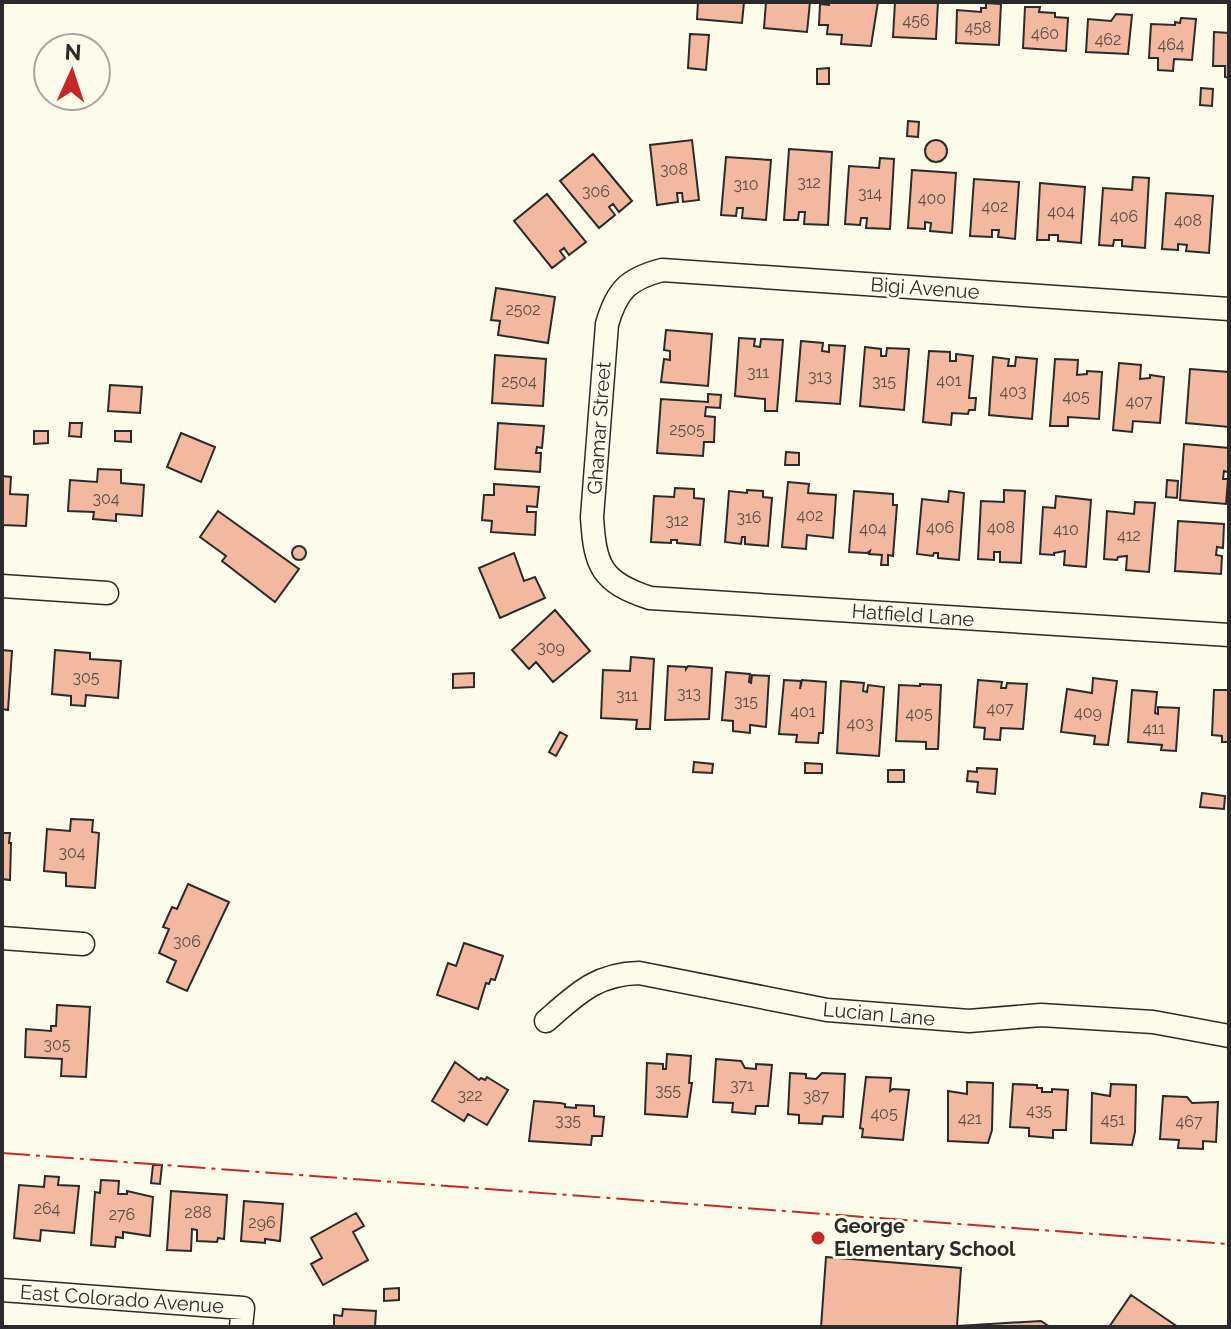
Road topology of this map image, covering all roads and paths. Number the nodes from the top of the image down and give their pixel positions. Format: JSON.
{"nodes":[{"id":1,"x":625,"y":286,"type":"joint"},
{"id":2,"x":1229,"y":309,"type":"edge"},
{"id":3,"x":604,"y":572,"type":"joint"},
{"id":4,"x":2,"y":586,"type":"edge"},
{"id":5,"x":107,"y":593,"type":"dead end"},
{"id":6,"x":1229,"y":635,"type":"edge"},
{"id":7,"x":2,"y":938,"type":"edge"},
{"id":8,"x":83,"y":944,"type":"dead end"},
{"id":9,"x":546,"y":1021,"type":"dead end"},
{"id":10,"x":1229,"y":1036,"type":"edge"},
{"id":11,"x":2,"y":1290,"type":"edge"},
{"id":12,"x":242,"y":1317,"type":"edge"}],
"edges":[{"from":1,"to":2,"type":"street","name":"Bigi Avenue"},
{"from":1,"to":3,"type":"street","name":"Ghamar Street"},
{"from":3,"to":6,"type":"street","name":"Hatfield Lane"},
{"from":4,"to":5,"type":"street"},
{"from":7,"to":8,"type":"street"},
{"from":9,"to":10,"type":"street","name":"Lucian Lane"},
{"from":11,"to":12,"type":"street","name":"East Colorado Avenue"}]}
